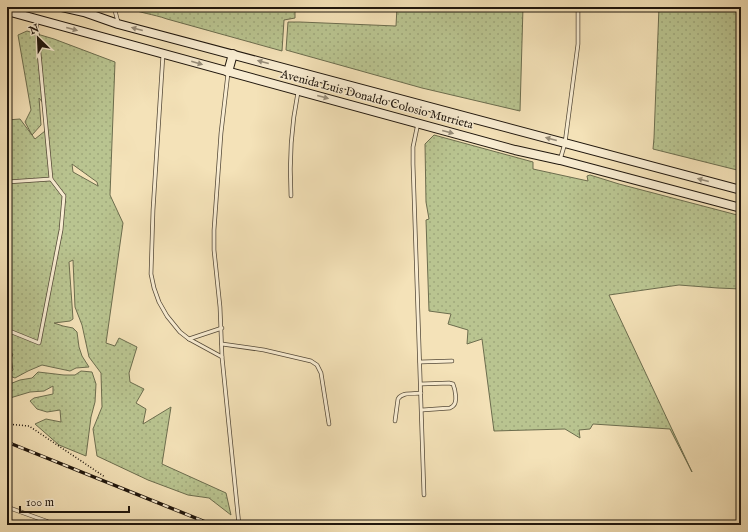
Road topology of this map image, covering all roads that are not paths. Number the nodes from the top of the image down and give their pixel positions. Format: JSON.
{"nodes":[{"id":1,"x":62,"y":7,"type":"edge"},
{"id":2,"x":114,"y":7,"type":"edge"},
{"id":3,"x":578,"y":7,"type":"edge"},
{"id":4,"x":86,"y":10,"type":"edge"},
{"id":5,"x":7,"y":11,"type":"edge"},
{"id":6,"x":36,"y":19,"type":"junction"},
{"id":7,"x":118,"y":24,"type":"junction"},
{"id":8,"x":164,"y":54,"type":"junction"},
{"id":9,"x":233,"y":54,"type":"junction"},
{"id":10,"x":228,"y":72,"type":"junction"},
{"id":11,"x":299,"y":90,"type":"junction"},
{"id":12,"x":418,"y":123,"type":"junction"},
{"id":13,"x":565,"y":143,"type":"junction"},
{"id":14,"x":560,"y":160,"type":"junction"},
{"id":15,"x":51,"y":178,"type":"junction"},
{"id":16,"x":7,"y":182,"type":"edge"},
{"id":17,"x":741,"y":190,"type":"edge"},
{"id":18,"x":291,"y":196,"type":"dead end"},
{"id":19,"x":741,"y":208,"type":"edge"},
{"id":20,"x":222,"y":328,"type":"junction"},
{"id":21,"x":7,"y":330,"type":"edge"},
{"id":22,"x":189,"y":339,"type":"junction"},
{"id":23,"x":222,"y":344,"type":"junction"},
{"id":24,"x":222,"y":357,"type":"junction"},
{"id":25,"x":452,"y":361,"type":"dead end"},
{"id":26,"x":420,"y":362,"type":"junction"},
{"id":27,"x":421,"y":384,"type":"junction"},
{"id":28,"x":421,"y":393,"type":"junction"},
{"id":29,"x":422,"y":410,"type":"junction"},
{"id":30,"x":396,"y":421,"type":"dead end"},
{"id":31,"x":329,"y":424,"type":"dead end"},
{"id":32,"x":424,"y":495,"type":"dead end"},
{"id":33,"x":7,"y":507,"type":"edge"},
{"id":34,"x":54,"y":525,"type":"edge"},
{"id":35,"x":239,"y":525,"type":"edge"}],
"edges":[{"from":1,"to":4,"type":"main road","name":"Avenida Luis Donaldo Colosio Murrieta"},
{"from":2,"to":7,"type":"lane"},
{"from":3,"to":13,"type":"lane"},
{"from":4,"to":7,"type":"main road","name":"Avenida Luis Donaldo Colosio Murrieta"},
{"from":5,"to":6,"type":"main road","name":"Avenida Luis Donaldo Colosio Murrieta"},
{"from":6,"to":8,"type":"main road","name":"Avenida Luis Donaldo Colosio Murrieta","one_way":true},
{"from":6,"to":15,"type":"lane"},
{"from":9,"to":7,"type":"main road","name":"Avenida Luis Donaldo Colosio Murrieta","one_way":true},
{"from":8,"to":10,"type":"main road","name":"Avenida Luis Donaldo Colosio Murrieta","one_way":true},
{"from":8,"to":22,"type":"lane"},
{"from":9,"to":10,"type":"main road"},
{"from":13,"to":9,"type":"main road","name":"Avenida Luis Donaldo Colosio Murrieta","one_way":true},
{"from":10,"to":11,"type":"main road","name":"Avenida Luis Donaldo Colosio Murrieta"},
{"from":10,"to":20,"type":"lane"},
{"from":11,"to":12,"type":"main road","name":"Avenida Luis Donaldo Colosio Murrieta","one_way":true},
{"from":11,"to":18,"type":"lane"},
{"from":12,"to":14,"type":"main road","name":"Avenida Luis Donaldo Colosio Murrieta","one_way":true},
{"from":12,"to":26,"type":"lane"},
{"from":13,"to":14,"type":"lane"},
{"from":17,"to":13,"type":"main road","name":"Avenida Luis Donaldo Colosio Murrieta","one_way":true},
{"from":14,"to":19,"type":"main road","name":"Avenida Luis Donaldo Colosio Murrieta"},
{"from":15,"to":16,"type":"lane"},
{"from":15,"to":21,"type":"lane"},
{"from":20,"to":22,"type":"lane"},
{"from":20,"to":23,"type":"lane"},
{"from":22,"to":24,"type":"lane"},
{"from":23,"to":24,"type":"lane"},
{"from":23,"to":31,"type":"lane"},
{"from":24,"to":35,"type":"lane"},
{"from":25,"to":26,"type":"lane"},
{"from":26,"to":27,"type":"lane"},
{"from":27,"to":28,"type":"lane"},
{"from":27,"to":29,"type":"lane"},
{"from":28,"to":29,"type":"lane"},
{"from":28,"to":30,"type":"lane"},
{"from":29,"to":32,"type":"lane"},
{"from":33,"to":34,"type":"lane"}]}
